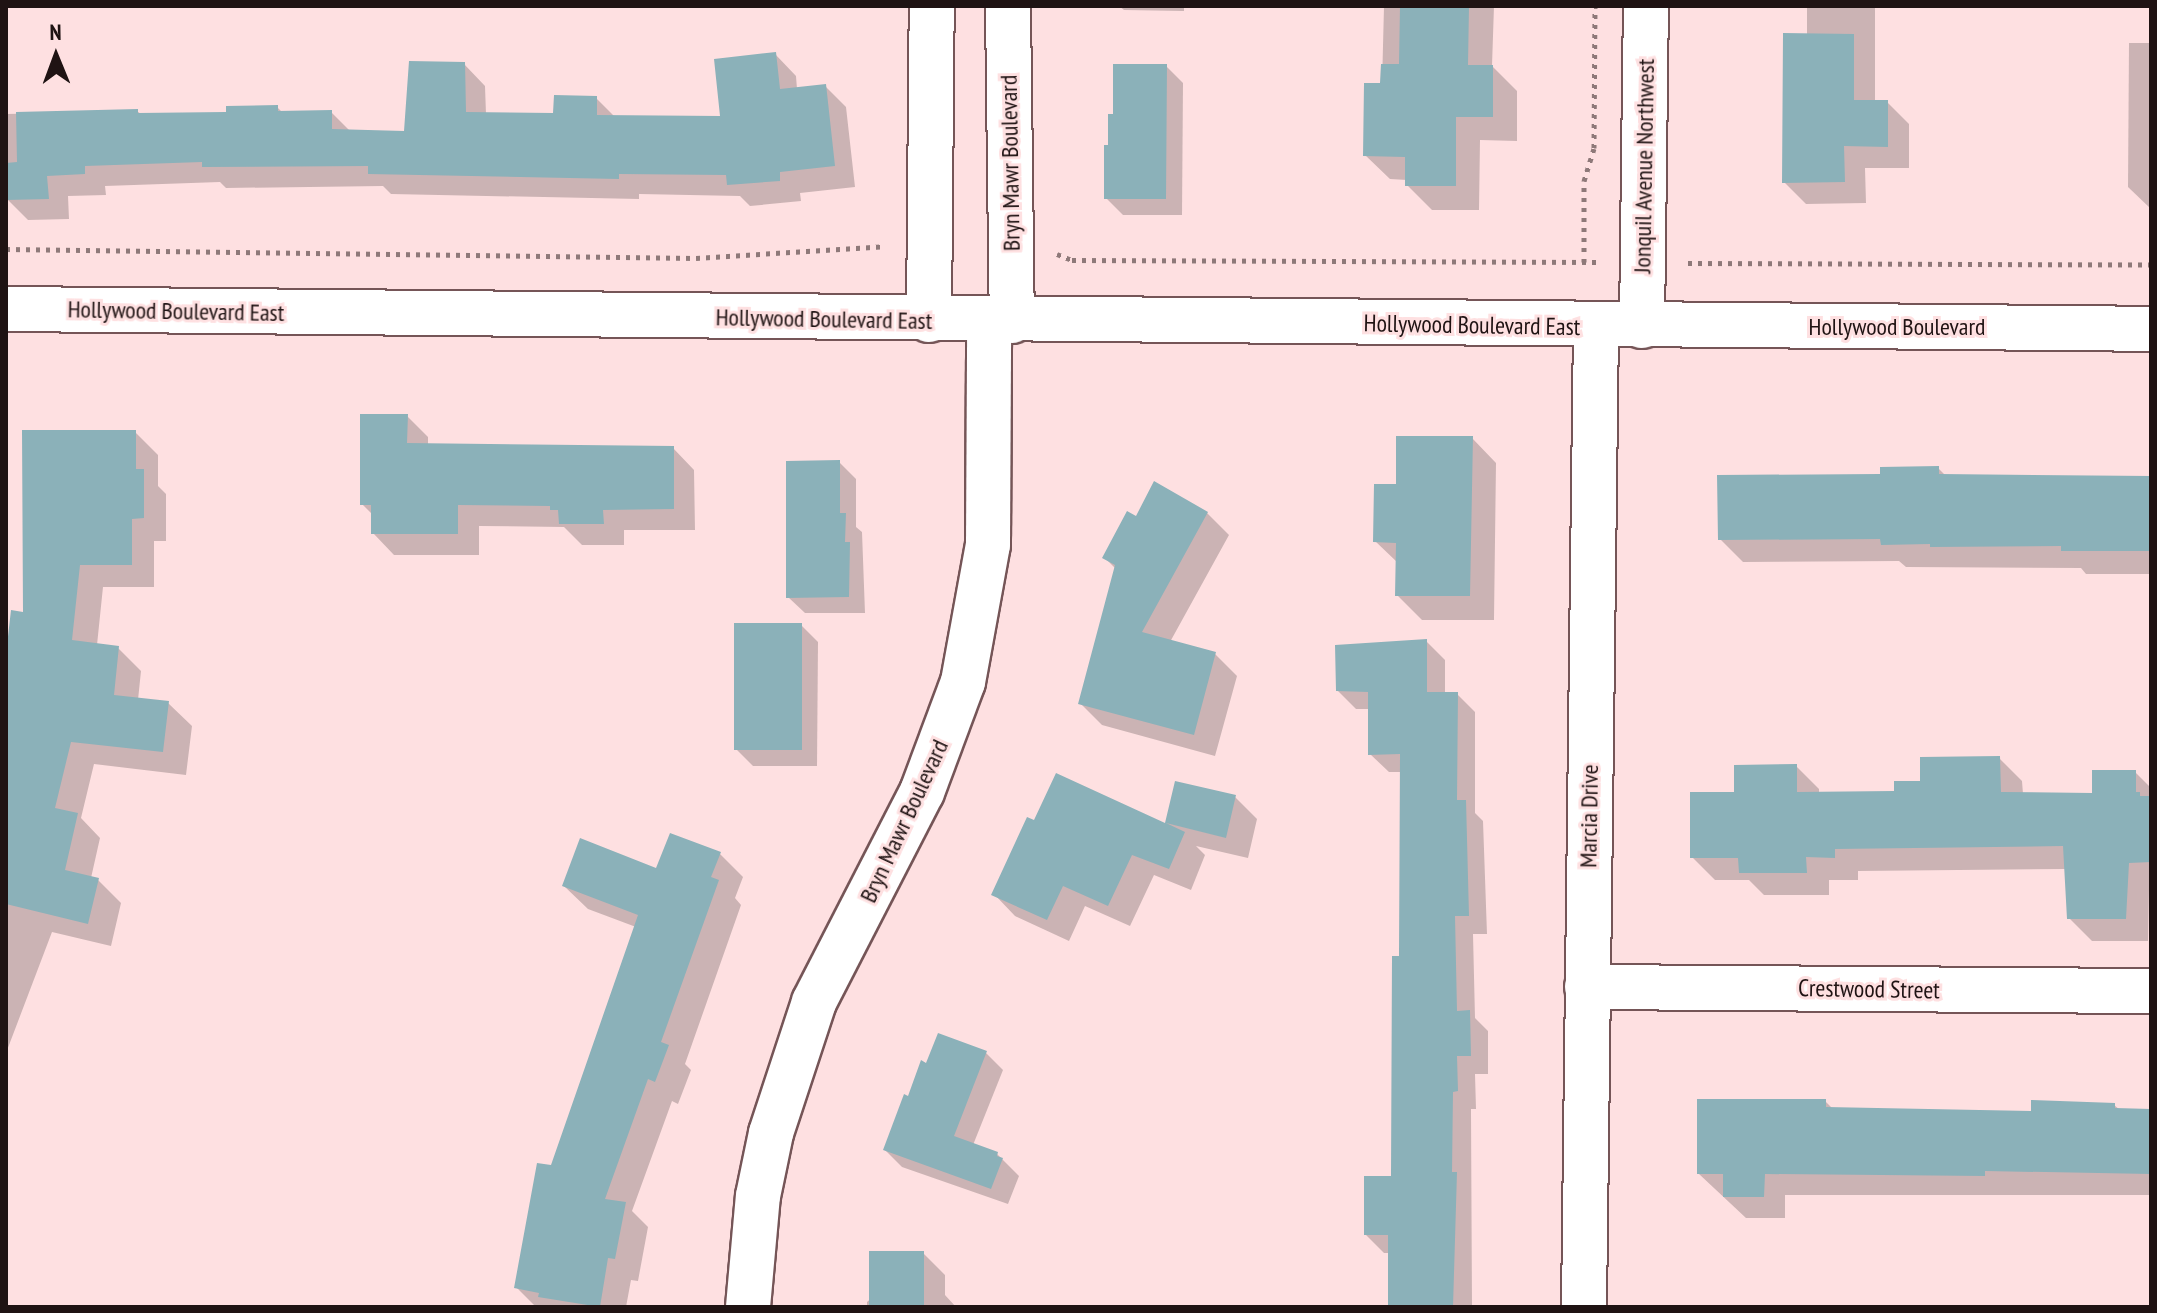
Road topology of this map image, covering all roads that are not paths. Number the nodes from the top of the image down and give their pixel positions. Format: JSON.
{"nodes":[{"id":1,"x":932,"y":6,"type":"edge"},
{"id":2,"x":1008,"y":6,"type":"edge"},
{"id":3,"x":1646,"y":6,"type":"edge"},
{"id":4,"x":6,"y":309,"type":"edge"},
{"id":5,"x":929,"y":320,"type":"junction"},
{"id":6,"x":1000,"y":320,"type":"junction"},
{"id":7,"x":1596,"y":326,"type":"junction"},
{"id":8,"x":1642,"y":326,"type":"junction"},
{"id":9,"x":2151,"y":329,"type":"edge"},
{"id":10,"x":1587,"y":987,"type":"junction"},
{"id":11,"x":2151,"y":991,"type":"edge"},
{"id":12,"x":748,"y":1307,"type":"edge"},
{"id":13,"x":1584,"y":1307,"type":"edge"}],
"edges":[{"from":1,"to":5,"type":"street"},
{"from":2,"to":6,"type":"street","name":"Bryn Mawr Boulevard"},
{"from":3,"to":8,"type":"street","name":"Jonquil Avenue Northwest"},
{"from":4,"to":5,"type":"street","name":"Hollywood Boulevard East"},
{"from":5,"to":6,"type":"street","name":"Hollywood Boulevard East"},
{"from":6,"to":7,"type":"street","name":"Hollywood Boulevard East"},
{"from":6,"to":12,"type":"street","name":"Bryn Mawr Boulevard"},
{"from":7,"to":8,"type":"street","name":"Hollywood Boulevard East"},
{"from":7,"to":10,"type":"street","name":"Marcia Drive"},
{"from":8,"to":9,"type":"street","name":"Hollywood Boulevard"},
{"from":10,"to":11,"type":"street","name":"Crestwood Street"},
{"from":10,"to":13,"type":"street","name":"Marcia Drive"}]}
